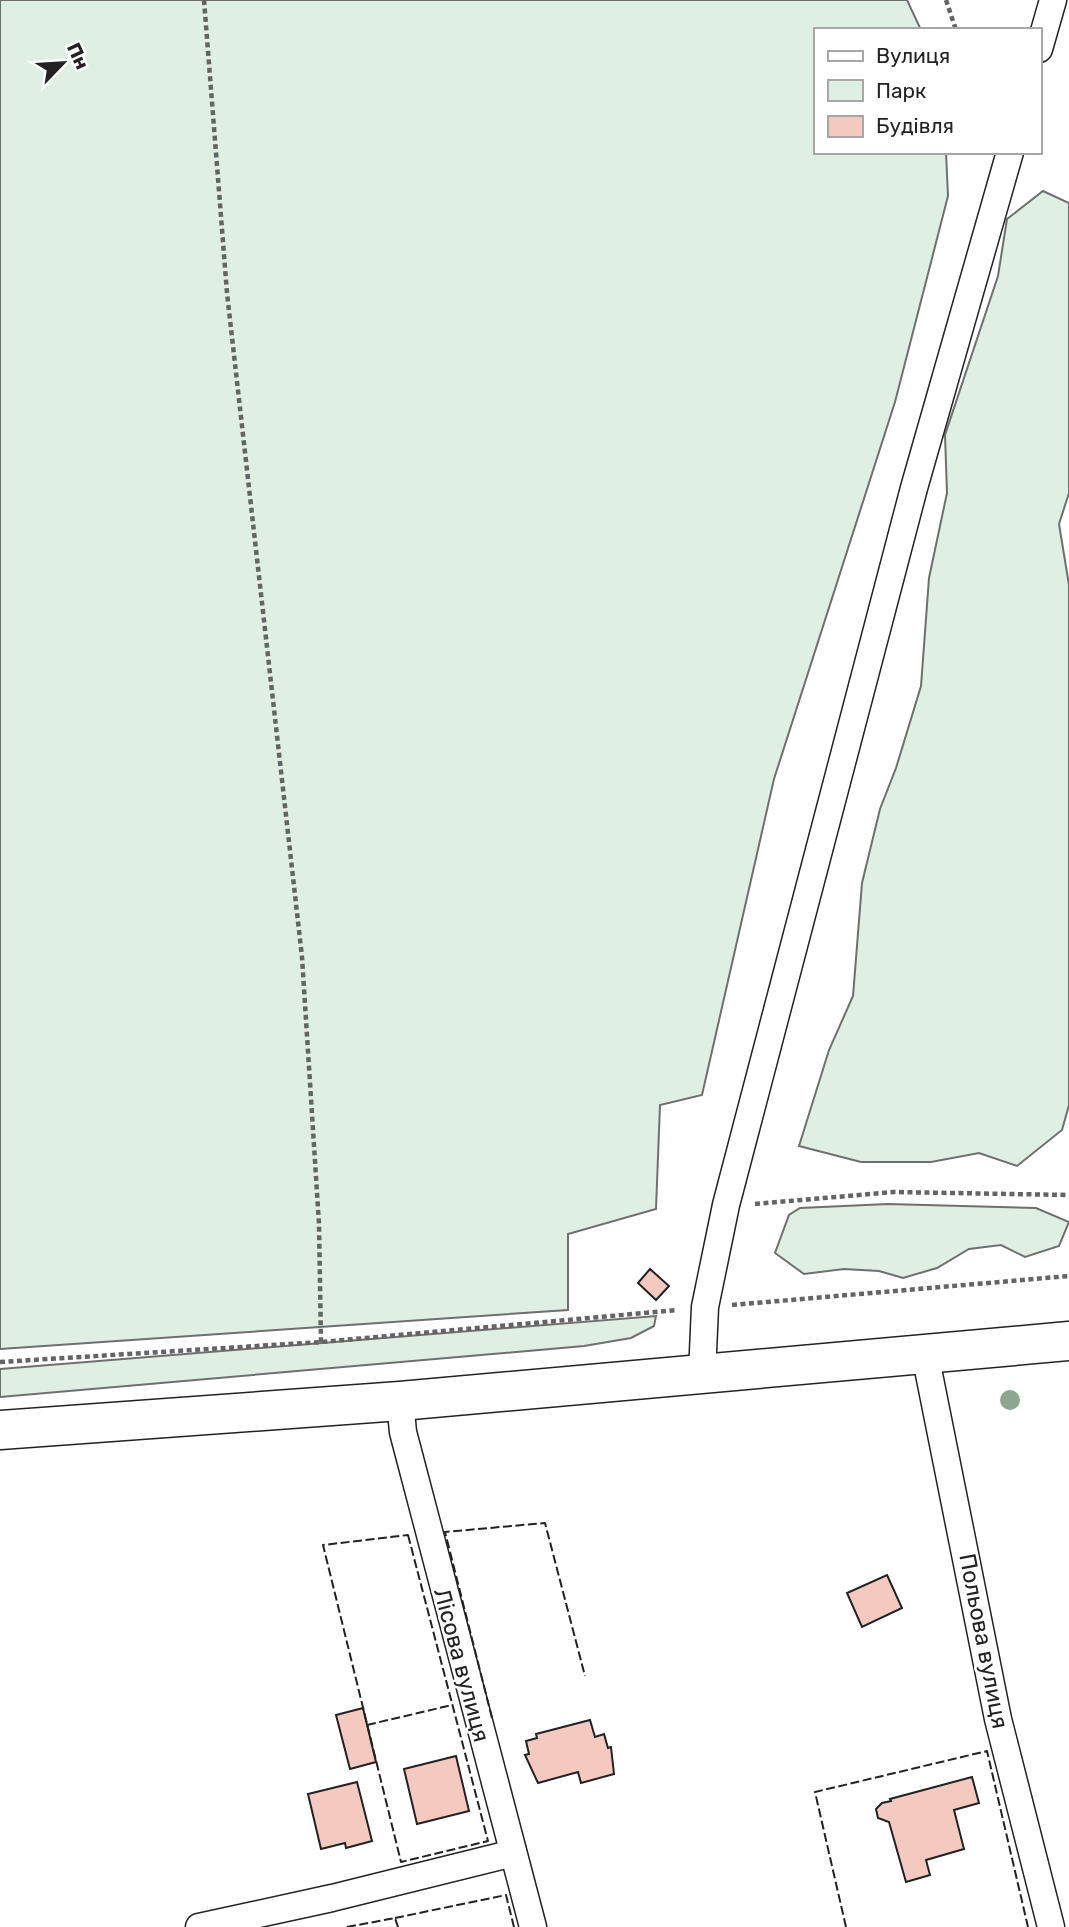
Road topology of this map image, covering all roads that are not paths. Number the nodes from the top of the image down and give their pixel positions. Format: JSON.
{"nodes":[{"id":1,"x":1053,"y":0,"type":"edge"},
{"id":2,"x":1041,"y":42,"type":"edge"},
{"id":3,"x":1009,"y":154,"type":"edge"},
{"id":4,"x":1069,"y":1341,"type":"edge"},
{"id":5,"x":925,"y":1354,"type":"junction"},
{"id":6,"x":702,"y":1374,"type":"junction"},
{"id":7,"x":400,"y":1401,"type":"junction"},
{"id":8,"x":0,"y":1430,"type":"edge"},
{"id":9,"x":513,"y":1853,"type":"junction"},
{"id":10,"x":199,"y":1927,"type":"edge"},
{"id":11,"x":533,"y":1927,"type":"edge"},
{"id":12,"x":1051,"y":1927,"type":"edge"}],
"edges":[{"from":1,"to":2,"type":"street"},
{"from":3,"to":6,"type":"street"},
{"from":4,"to":5,"type":"main road"},
{"from":5,"to":6,"type":"main road"},
{"from":5,"to":12,"type":"street","name":"Польова вулиця"},
{"from":6,"to":7,"type":"main road"},
{"from":7,"to":8,"type":"main road"},
{"from":7,"to":9,"type":"street","name":"Лісова вулиця"},
{"from":9,"to":10,"type":"street"},
{"from":9,"to":11,"type":"street","name":"Лісова вулиця"}]}
